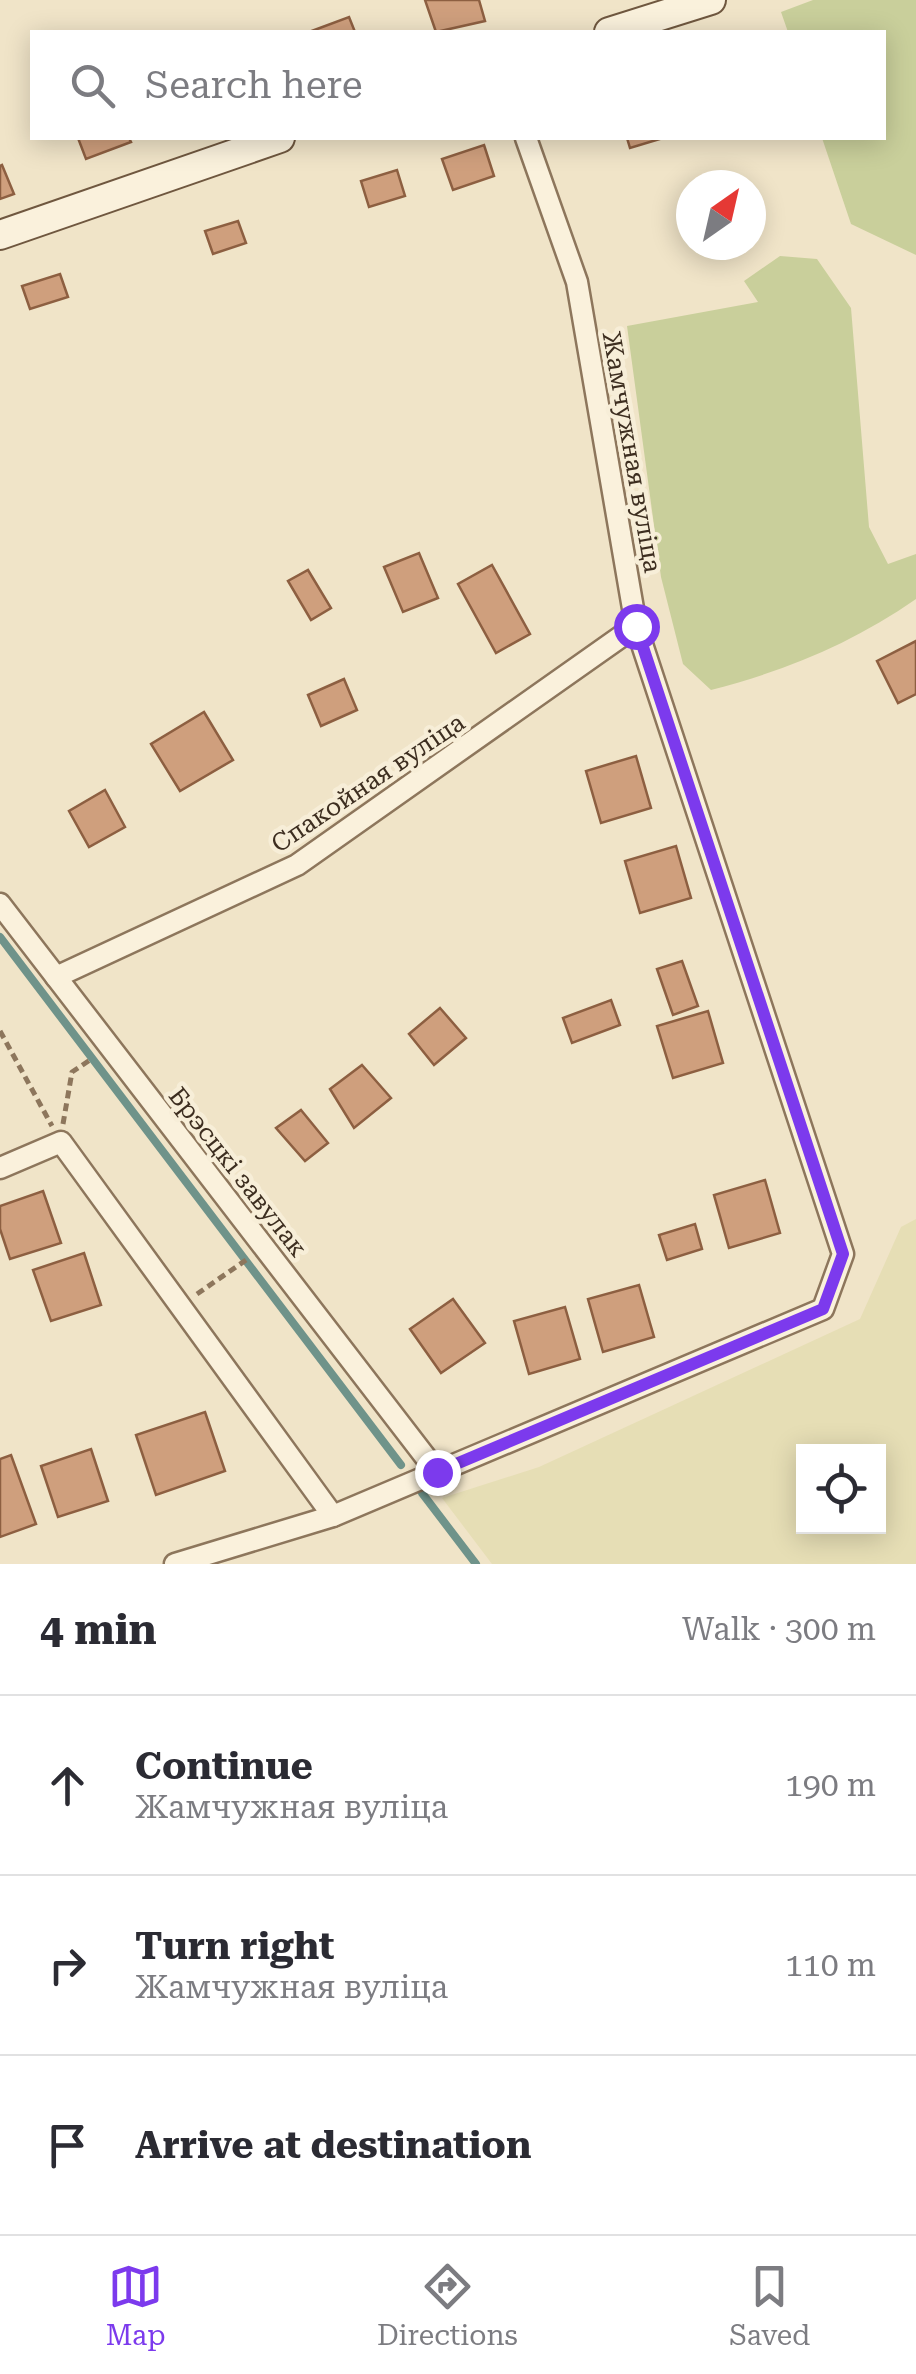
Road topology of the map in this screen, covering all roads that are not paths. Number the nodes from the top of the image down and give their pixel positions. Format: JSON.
{"nodes":[{"id":1,"x":711,"y":0,"type":"edge"},
{"id":2,"x":615,"y":30,"type":"edge"},
{"id":3,"x":274,"y":140,"type":"edge"},
{"id":4,"x":527,"y":140,"type":"edge"},
{"id":5,"x":0,"y":235,"type":"edge"},
{"id":6,"x":636,"y":626,"type":"junction"},
{"id":7,"x":0,"y":904,"type":"edge"},
{"id":8,"x":56,"y":977,"type":"junction"},
{"id":9,"x":0,"y":1168,"type":"edge"},
{"id":10,"x":437,"y":1472,"type":"junction"},
{"id":11,"x":333,"y":1516,"type":"junction"},
{"id":12,"x":175,"y":1564,"type":"edge"}],
"edges":[{"from":1,"to":2,"type":"street"},
{"from":3,"to":5,"type":"street"},
{"from":4,"to":6,"type":"street","name":"Жамчужная вуліца"},
{"from":6,"to":8,"type":"street","name":"Спакойная вуліца"},
{"from":6,"to":10,"type":"street","name":"Жамчужная вуліца"},
{"from":7,"to":8,"type":"street","name":"Брэсцкі завулак"},
{"from":8,"to":10,"type":"street","name":"Брэсцкі завулак"},
{"from":9,"to":11,"type":"street"},
{"from":10,"to":11,"type":"street","name":"Жамчужная вуліца"},
{"from":11,"to":12,"type":"street","name":"Жамчужная вуліца"}]}
